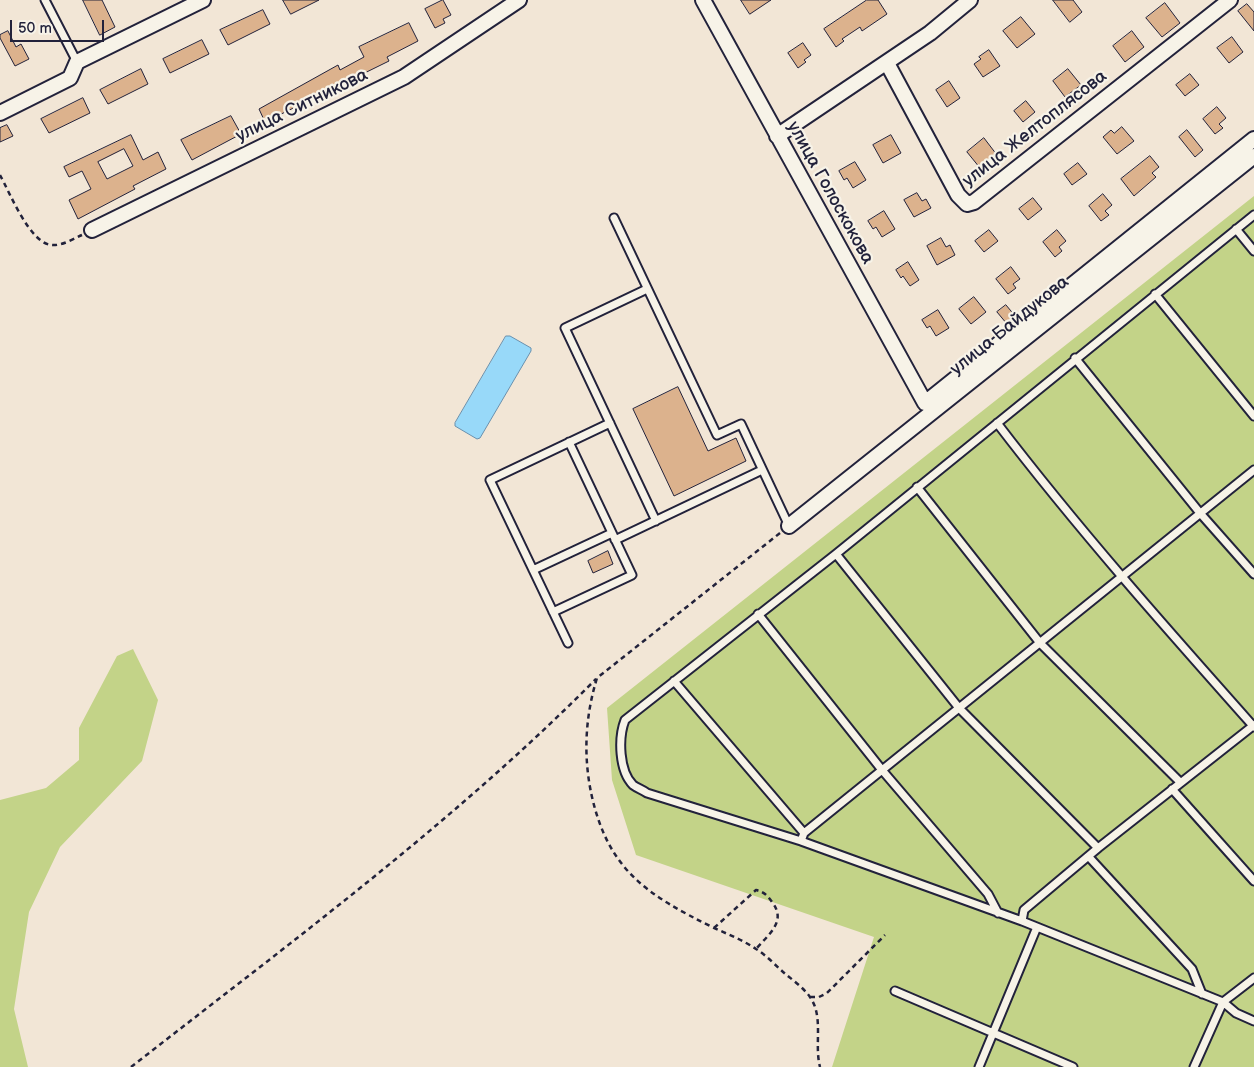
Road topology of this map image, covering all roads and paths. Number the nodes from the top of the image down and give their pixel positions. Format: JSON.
{"nodes":[{"id":1,"x":46,"y":0,"type":"edge"},
{"id":2,"x":203,"y":0,"type":"edge"},
{"id":3,"x":519,"y":0,"type":"edge"},
{"id":4,"x":703,"y":0,"type":"edge"},
{"id":5,"x":970,"y":0,"type":"edge"},
{"id":6,"x":1230,"y":0,"type":"edge"},
{"id":7,"x":77,"y":62,"type":"junction"},
{"id":8,"x":887,"y":62,"type":"junction"},
{"id":9,"x":0,"y":113,"type":"edge"},
{"id":10,"x":777,"y":136,"type":"junction"},
{"id":11,"x":1254,"y":140,"type":"edge"},
{"id":12,"x":1254,"y":156,"type":"edge"},
{"id":13,"x":0,"y":175,"type":"edge"},
{"id":14,"x":1254,"y":215,"type":"edge"},
{"id":15,"x":614,"y":218,"type":"dead end"},
{"id":16,"x":1236,"y":229,"type":"junction"},
{"id":17,"x":92,"y":230,"type":"joint"},
{"id":18,"x":1254,"y":251,"type":"edge"},
{"id":19,"x":647,"y":289,"type":"junction"},
{"id":20,"x":1155,"y":294,"type":"junction"},
{"id":21,"x":1076,"y":358,"type":"junction"},
{"id":22,"x":925,"y":403,"type":"joint"},
{"id":23,"x":1254,"y":416,"type":"edge"},
{"id":24,"x":610,"y":423,"type":"junction"},
{"id":25,"x":997,"y":423,"type":"junction"},
{"id":26,"x":569,"y":442,"type":"junction"},
{"id":27,"x":762,"y":470,"type":"junction"},
{"id":28,"x":1254,"y":470,"type":"edge"},
{"id":29,"x":918,"y":487,"type":"junction"},
{"id":30,"x":1200,"y":513,"type":"junction"},
{"id":31,"x":656,"y":521,"type":"junction"},
{"id":32,"x":789,"y":526,"type":"junction"},
{"id":33,"x":614,"y":537,"type":"junction"},
{"id":34,"x":836,"y":554,"type":"junction"},
{"id":35,"x":533,"y":570,"type":"junction"},
{"id":36,"x":1254,"y":574,"type":"edge"},
{"id":37,"x":1121,"y":577,"type":"junction"},
{"id":38,"x":553,"y":612,"type":"junction"},
{"id":39,"x":758,"y":614,"type":"junction"},
{"id":40,"x":568,"y":643,"type":"dead end"},
{"id":41,"x":1040,"y":643,"type":"junction"},
{"id":42,"x":597,"y":678,"type":"junction"},
{"id":43,"x":674,"y":681,"type":"junction"},
{"id":44,"x":958,"y":708,"type":"junction"},
{"id":45,"x":1254,"y":726,"type":"edge"},
{"id":46,"x":882,"y":770,"type":"junction"},
{"id":47,"x":1180,"y":782,"type":"junction"},
{"id":48,"x":1172,"y":789,"type":"junction"},
{"id":49,"x":804,"y":833,"type":"junction"},
{"id":50,"x":801,"y":841,"type":"junction"},
{"id":51,"x":1098,"y":848,"type":"junction"},
{"id":52,"x":1089,"y":857,"type":"junction"},
{"id":53,"x":1254,"y":881,"type":"edge"},
{"id":54,"x":998,"y":913,"type":"junction"},
{"id":55,"x":1022,"y":921,"type":"junction"},
{"id":56,"x":1037,"y":927,"type":"junction"},
{"id":57,"x":714,"y":928,"type":"junction"},
{"id":58,"x":886,"y":936,"type":"dead end"},
{"id":59,"x":756,"y":949,"type":"junction"},
{"id":60,"x":1254,"y":978,"type":"edge"},
{"id":61,"x":895,"y":991,"type":"dead end"},
{"id":62,"x":1202,"y":994,"type":"junction"},
{"id":63,"x":810,"y":996,"type":"junction"},
{"id":64,"x":1223,"y":1002,"type":"junction"},
{"id":65,"x":1254,"y":1020,"type":"edge"},
{"id":66,"x":993,"y":1032,"type":"junction"},
{"id":67,"x":132,"y":1067,"type":"edge"},
{"id":68,"x":820,"y":1067,"type":"edge"},
{"id":69,"x":979,"y":1067,"type":"edge"},
{"id":70,"x":1073,"y":1067,"type":"edge"},
{"id":71,"x":1194,"y":1067,"type":"edge"}],
"edges":[{"from":1,"to":7,"type":"lane"},
{"from":2,"to":7,"type":"street"},
{"from":3,"to":17,"type":"street","name":"улица Ситникова"},
{"from":4,"to":10,"type":"street","name":"улица Голоскокова"},
{"from":5,"to":8,"type":"street"},
{"from":6,"to":8,"type":"street","name":"улица Желтоплясова"},
{"from":7,"to":9,"type":"street"},
{"from":8,"to":10,"type":"street"},
{"from":10,"to":22,"type":"street","name":"улица Голоскокова"},
{"from":11,"to":22,"type":"street","name":"улица Байдукова"},
{"from":12,"to":32,"type":"street","name":"улица Байдукова"},
{"from":13,"to":17,"type":"path"},
{"from":14,"to":16,"type":"lane"},
{"from":15,"to":19,"type":"lane"},
{"from":16,"to":18,"type":"lane"},
{"from":16,"to":20,"type":"lane"},
{"from":19,"to":24,"type":"lane"},
{"from":19,"to":27,"type":"lane"},
{"from":20,"to":21,"type":"lane"},
{"from":20,"to":23,"type":"lane"},
{"from":21,"to":25,"type":"lane"},
{"from":21,"to":30,"type":"lane"},
{"from":24,"to":26,"type":"lane"},
{"from":24,"to":31,"type":"lane"},
{"from":25,"to":29,"type":"lane"},
{"from":25,"to":37,"type":"lane"},
{"from":26,"to":33,"type":"lane"},
{"from":26,"to":35,"type":"lane"},
{"from":27,"to":31,"type":"lane"},
{"from":27,"to":32,"type":"lane"},
{"from":28,"to":30,"type":"lane"},
{"from":29,"to":34,"type":"lane"},
{"from":29,"to":41,"type":"lane"},
{"from":30,"to":36,"type":"lane"},
{"from":30,"to":37,"type":"lane"},
{"from":31,"to":33,"type":"lane"},
{"from":32,"to":42,"type":"path"},
{"from":33,"to":35,"type":"lane"},
{"from":33,"to":38,"type":"lane"},
{"from":34,"to":39,"type":"lane"},
{"from":34,"to":44,"type":"lane"},
{"from":35,"to":38,"type":"lane"},
{"from":37,"to":41,"type":"lane"},
{"from":37,"to":45,"type":"lane"},
{"from":38,"to":40,"type":"lane"},
{"from":39,"to":43,"type":"lane"},
{"from":39,"to":46,"type":"lane"},
{"from":41,"to":44,"type":"lane"},
{"from":41,"to":47,"type":"lane"},
{"from":42,"to":57,"type":"path"},
{"from":42,"to":67,"type":"path"},
{"from":43,"to":49,"type":"lane"},
{"from":43,"to":50,"type":"lane"},
{"from":44,"to":46,"type":"lane"},
{"from":44,"to":51,"type":"lane"},
{"from":45,"to":47,"type":"lane"},
{"from":46,"to":49,"type":"lane"},
{"from":46,"to":54,"type":"lane"},
{"from":47,"to":48,"type":"lane"},
{"from":48,"to":51,"type":"lane"},
{"from":48,"to":53,"type":"lane"},
{"from":49,"to":50,"type":"lane"},
{"from":50,"to":54,"type":"lane"},
{"from":51,"to":52,"type":"lane"},
{"from":52,"to":55,"type":"lane"},
{"from":52,"to":62,"type":"lane"},
{"from":54,"to":55,"type":"lane"},
{"from":55,"to":56,"type":"lane"},
{"from":56,"to":62,"type":"lane"},
{"from":56,"to":66,"type":"lane"},
{"from":57,"to":59,"type":"path"},
{"from":57,"to":59,"type":"path"},
{"from":58,"to":63,"type":"path"},
{"from":59,"to":63,"type":"path"},
{"from":60,"to":64,"type":"lane"},
{"from":61,"to":66,"type":"lane"},
{"from":62,"to":64,"type":"lane"},
{"from":63,"to":68,"type":"path"},
{"from":64,"to":65,"type":"lane"},
{"from":64,"to":71,"type":"lane"},
{"from":66,"to":69,"type":"lane"},
{"from":66,"to":70,"type":"lane"}]}
